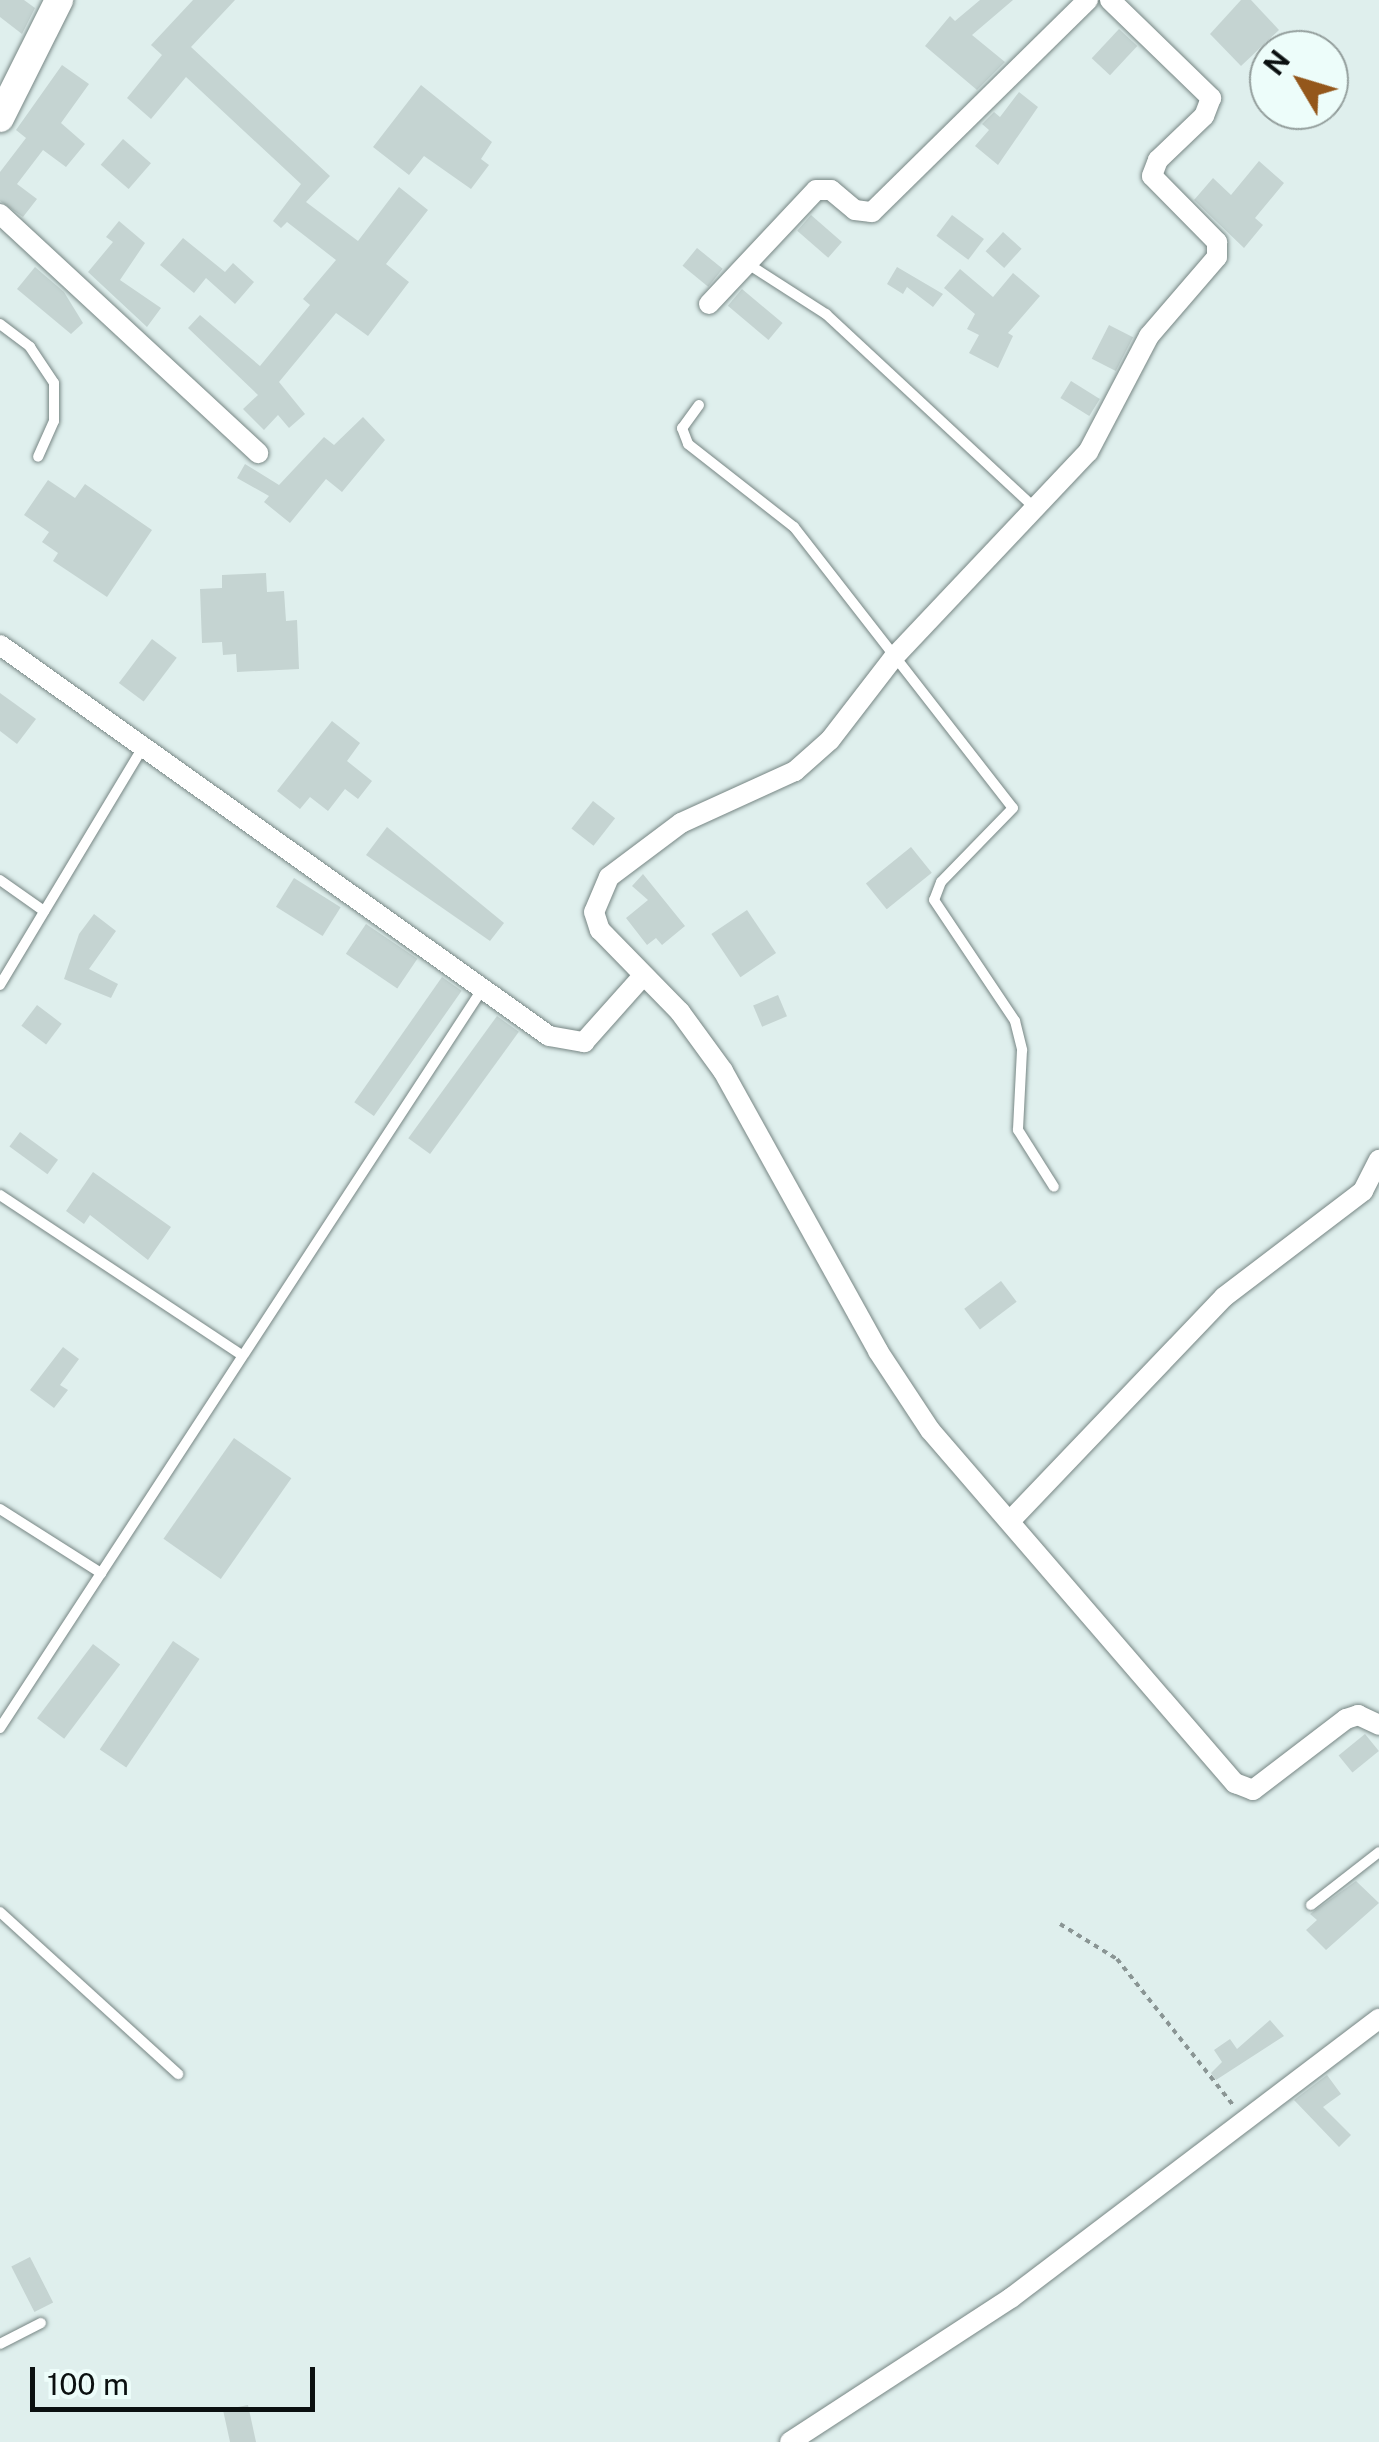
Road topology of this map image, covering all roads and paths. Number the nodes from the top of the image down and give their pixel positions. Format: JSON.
{"nodes":[{"id":1,"x":59,"y":0,"type":"edge"},
{"id":2,"x":1088,"y":0,"type":"edge"},
{"id":3,"x":1110,"y":0,"type":"edge"},
{"id":4,"x":0,"y":118,"type":"edge"},
{"id":5,"x":0,"y":214,"type":"edge"},
{"id":6,"x":747,"y":263,"type":"junction"},
{"id":7,"x":709,"y":304,"type":"dead end"},
{"id":8,"x":0,"y":324,"type":"edge"},
{"id":9,"x":700,"y":405,"type":"dead end"},
{"id":10,"x":258,"y":452,"type":"dead end"},
{"id":11,"x":38,"y":458,"type":"dead end"},
{"id":12,"x":1036,"y":508,"type":"junction"},
{"id":13,"x":0,"y":645,"type":"edge"},
{"id":14,"x":894,"y":656,"type":"junction"},
{"id":15,"x":144,"y":745,"type":"junction"},
{"id":16,"x":0,"y":880,"type":"edge"},
{"id":17,"x":44,"y":912,"type":"junction"},
{"id":18,"x":642,"y":977,"type":"junction"},
{"id":19,"x":0,"y":985,"type":"edge"},
{"id":20,"x":484,"y":986,"type":"junction"},
{"id":21,"x":1379,"y":1160,"type":"edge"},
{"id":22,"x":1054,"y":1187,"type":"dead end"},
{"id":23,"x":0,"y":1195,"type":"edge"},
{"id":24,"x":242,"y":1355,"type":"junction"},
{"id":25,"x":0,"y":1509,"type":"edge"},
{"id":26,"x":1010,"y":1520,"type":"junction"},
{"id":27,"x":100,"y":1574,"type":"junction"},
{"id":28,"x":1379,"y":1724,"type":"edge"},
{"id":29,"x":0,"y":1728,"type":"edge"},
{"id":30,"x":1379,"y":1852,"type":"edge"},
{"id":31,"x":1311,"y":1904,"type":"dead end"},
{"id":32,"x":0,"y":1912,"type":"edge"},
{"id":33,"x":1060,"y":1924,"type":"dead end"},
{"id":34,"x":1379,"y":2020,"type":"edge"},
{"id":35,"x":178,"y":2074,"type":"dead end"},
{"id":36,"x":1245,"y":2121,"type":"junction"},
{"id":37,"x":41,"y":2323,"type":"dead end"},
{"id":38,"x":0,"y":2344,"type":"edge"},
{"id":39,"x":790,"y":2442,"type":"edge"}],
"edges":[{"from":1,"to":4,"type":"main road"},
{"from":2,"to":6,"type":"street"},
{"from":3,"to":12,"type":"street"},
{"from":5,"to":10,"type":"street"},
{"from":6,"to":7,"type":"street"},
{"from":6,"to":12,"type":"lane"},
{"from":8,"to":11,"type":"lane"},
{"from":9,"to":14,"type":"lane"},
{"from":12,"to":14,"type":"street"},
{"from":13,"to":15,"type":"street"},
{"from":14,"to":18,"type":"street"},
{"from":14,"to":22,"type":"lane"},
{"from":15,"to":17,"type":"lane"},
{"from":15,"to":20,"type":"street"},
{"from":16,"to":17,"type":"lane"},
{"from":17,"to":19,"type":"lane"},
{"from":18,"to":20,"type":"street"},
{"from":18,"to":26,"type":"street"},
{"from":20,"to":24,"type":"lane"},
{"from":21,"to":26,"type":"street"},
{"from":23,"to":24,"type":"lane"},
{"from":24,"to":27,"type":"lane"},
{"from":25,"to":27,"type":"lane"},
{"from":26,"to":28,"type":"street"},
{"from":27,"to":29,"type":"lane"},
{"from":30,"to":31,"type":"lane"},
{"from":32,"to":35,"type":"lane"},
{"from":33,"to":36,"type":"path"},
{"from":34,"to":36,"type":"street"},
{"from":36,"to":39,"type":"street"},
{"from":37,"to":38,"type":"lane"}]}
